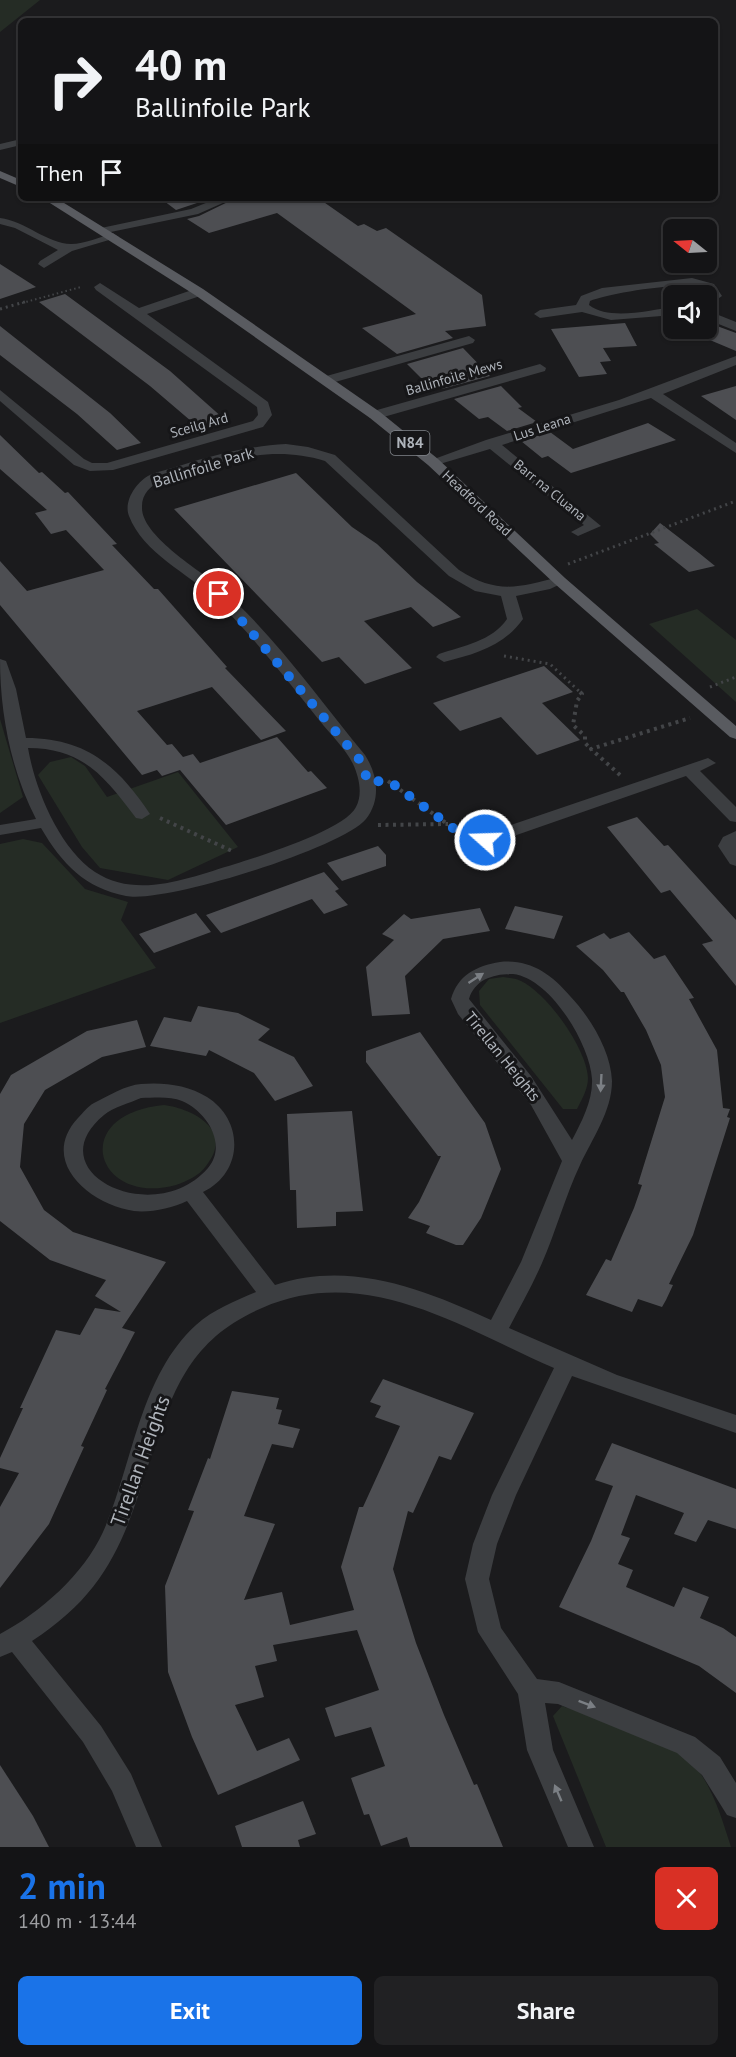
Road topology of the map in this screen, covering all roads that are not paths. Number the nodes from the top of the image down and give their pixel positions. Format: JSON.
{"nodes":[{"id":1,"x":18,"y":143,"type":"edge"},
{"id":2,"x":0,"y":147,"type":"edge"},
{"id":3,"x":0,"y":174,"type":"edge"},
{"id":4,"x":18,"y":183,"type":"edge"},
{"id":5,"x":53,"y":201,"type":"edge"},
{"id":6,"x":221,"y":201,"type":"edge"},
{"id":7,"x":0,"y":221,"type":"edge"},
{"id":8,"x":107,"y":234,"type":"junction"},
{"id":9,"x":69,"y":248,"type":"junction"},
{"id":10,"x":44,"y":264,"type":"dead end"},
{"id":11,"x":705,"y":285,"type":"edge"},
{"id":12,"x":100,"y":286,"type":"road end"},
{"id":13,"x":199,"y":292,"type":"junction"},
{"id":14,"x":584,"y":308,"type":"junction"},
{"id":15,"x":663,"y":312,"type":"edge"},
{"id":16,"x":138,"y":313,"type":"junction"},
{"id":17,"x":540,"y":314,"type":"dead end"},
{"id":18,"x":717,"y":319,"type":"edge"},
{"id":19,"x":736,"y":327,"type":"edge"},
{"id":20,"x":470,"y":340,"type":"dead end"},
{"id":21,"x":736,"y":360,"type":"edge"},
{"id":22,"x":540,"y":368,"type":"dead end"},
{"id":23,"x":328,"y":380,"type":"junction"},
{"id":24,"x":651,"y":393,"type":"junction"},
{"id":25,"x":0,"y":394,"type":"edge"},
{"id":26,"x":375,"y":415,"type":"junction"},
{"id":27,"x":491,"y":443,"type":"junction"},
{"id":28,"x":736,"y":449,"type":"edge"},
{"id":29,"x":433,"y":462,"type":"junction"},
{"id":30,"x":579,"y":532,"type":"dead end"},
{"id":31,"x":554,"y":576,"type":"junction"},
{"id":32,"x":508,"y":594,"type":"junction"},
{"id":33,"x":444,"y":657,"type":"dead end"},
{"id":34,"x":0,"y":664,"type":"edge"},
{"id":35,"x":736,"y":734,"type":"edge"},
{"id":36,"x":20,"y":743,"type":"junction"},
{"id":37,"x":708,"y":763,"type":"dead end"},
{"id":38,"x":688,"y":769,"type":"junction"},
{"id":39,"x":142,"y":814,"type":"road end"},
{"id":40,"x":736,"y":817,"type":"edge"},
{"id":41,"x":47,"y":822,"type":"junction"},
{"id":42,"x":0,"y":830,"type":"edge"},
{"id":43,"x":736,"y":836,"type":"edge"},
{"id":44,"x":485,"y":840,"type":"road end"},
{"id":45,"x":736,"y":860,"type":"edge"},
{"id":46,"x":572,"y":1161,"type":"junction"},
{"id":47,"x":192,"y":1193,"type":"junction"},
{"id":48,"x":270,"y":1294,"type":"junction"},
{"id":49,"x":497,"y":1331,"type":"junction"},
{"id":50,"x":568,"y":1365,"type":"junction"},
{"id":51,"x":736,"y":1424,"type":"edge"},
{"id":52,"x":8,"y":1643,"type":"edge"},
{"id":53,"x":530,"y":1689,"type":"junction"},
{"id":54,"x":736,"y":1806,"type":"edge"},
{"id":55,"x":149,"y":1847,"type":"edge"},
{"id":56,"x":581,"y":1847,"type":"edge"}],
"edges":[{"from":1,"to":2,"type":"street"},
{"from":3,"to":4,"type":"main road"},
{"from":5,"to":8,"type":"main road","name":"Headford Road","number":"N84"},
{"from":6,"to":8,"type":"street"},
{"from":7,"to":9,"type":"street"},
{"from":8,"to":9,"type":"street"},
{"from":8,"to":13,"type":"main road","name":"Headford Road","number":"N84"},
{"from":9,"to":10,"type":"street"},
{"from":11,"to":14,"type":"street"},
{"from":12,"to":16,"type":"street","name":"Sceilg Ard"},
{"from":13,"to":16,"type":"street"},
{"from":13,"to":23,"type":"main road","name":"Headford Road","number":"N84"},
{"from":14,"to":15,"type":"street"},
{"from":14,"to":17,"type":"street"},
{"from":16,"to":25,"type":"street","name":"Sceilg Ard"},
{"from":18,"to":19,"type":"street"},
{"from":20,"to":23,"type":"street"},
{"from":21,"to":24,"type":"street","name":"Lus Leana"},
{"from":22,"to":26,"type":"street","name":"Ballinfoile Mews"},
{"from":23,"to":26,"type":"main road","name":"Headford Road","number":"N84"},
{"from":24,"to":27,"type":"street","name":"Lus Leana"},
{"from":24,"to":28,"type":"street"},
{"from":26,"to":29,"type":"main road","name":"Headford Road","number":"N84"},
{"from":27,"to":29,"type":"street","name":"Lus Leana"},
{"from":27,"to":30,"type":"street","name":"Barr na Cluana"},
{"from":29,"to":31,"type":"main road","name":"Headford Road","number":"N84"},
{"from":31,"to":32,"type":"street","name":"Ballinfoile Park"},
{"from":31,"to":35,"type":"main road","name":"Headford Road","number":"N84"},
{"from":32,"to":33,"type":"street"},
{"from":32,"to":41,"type":"street","name":"Ballinfoile Park"},
{"from":34,"to":36,"type":"street"},
{"from":36,"to":39,"type":"street"},
{"from":36,"to":41,"type":"street"},
{"from":37,"to":38,"type":"street"},
{"from":38,"to":40,"type":"street"},
{"from":38,"to":44,"type":"street"},
{"from":41,"to":42,"type":"street"},
{"from":43,"to":45,"type":"street"},
{"from":46,"to":46,"type":"street","name":"Tirellan Heights","one_way":true},
{"from":46,"to":49,"type":"street","name":"Tirellan Heights"},
{"from":47,"to":47,"type":"street"},
{"from":47,"to":48,"type":"street"},
{"from":48,"to":49,"type":"street","name":"Tirellan Heights"},
{"from":48,"to":52,"type":"street","name":"Tirellan Heights"},
{"from":49,"to":50,"type":"street","name":"Tirellan Heights"},
{"from":50,"to":51,"type":"street","name":"Tirellan Heights"},
{"from":50,"to":53,"type":"street"},
{"from":52,"to":55,"type":"street","name":"Tirellan Heights"},
{"from":53,"to":54,"type":"street","one_way":true},
{"from":56,"to":53,"type":"street","one_way":true}]}
